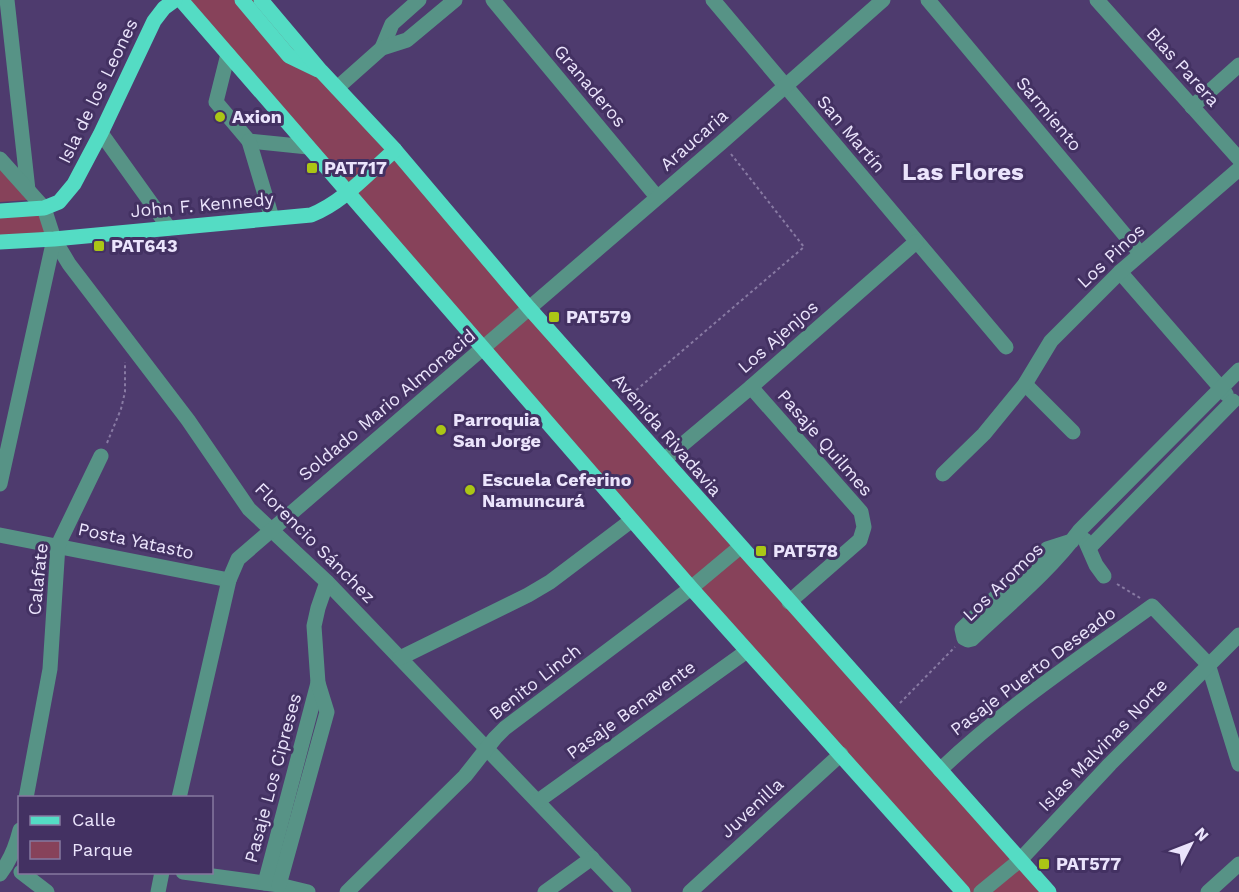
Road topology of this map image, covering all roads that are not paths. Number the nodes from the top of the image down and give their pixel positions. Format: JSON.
{"nodes":[{"id":1,"x":7,"y":0,"type":"edge"},
{"id":2,"x":175,"y":0,"type":"edge"},
{"id":3,"x":181,"y":0,"type":"edge"},
{"id":4,"x":242,"y":0,"type":"edge"},
{"id":5,"x":261,"y":0,"type":"edge"},
{"id":6,"x":419,"y":0,"type":"edge"},
{"id":7,"x":455,"y":0,"type":"edge"},
{"id":8,"x":493,"y":0,"type":"edge"},
{"id":9,"x":713,"y":0,"type":"edge"},
{"id":10,"x":883,"y":0,"type":"edge"},
{"id":11,"x":928,"y":0,"type":"edge"},
{"id":12,"x":1097,"y":0,"type":"edge"},
{"id":13,"x":382,"y":48,"type":"junction"},
{"id":14,"x":228,"y":54,"type":"junction"},
{"id":15,"x":1239,"y":65,"type":"edge"},
{"id":16,"x":321,"y":71,"type":"junction"},
{"id":17,"x":785,"y":86,"type":"junction"},
{"id":18,"x":337,"y":88,"type":"junction"},
{"id":19,"x":1192,"y":107,"type":"junction"},
{"id":20,"x":101,"y":133,"type":"junction"},
{"id":21,"x":249,"y":141,"type":"junction"},
{"id":22,"x":308,"y":147,"type":"junction"},
{"id":23,"x":395,"y":150,"type":"junction"},
{"id":24,"x":0,"y":159,"type":"edge"},
{"id":25,"x":1239,"y":159,"type":"edge"},
{"id":26,"x":1239,"y":169,"type":"edge"},
{"id":27,"x":28,"y":190,"type":"junction"},
{"id":28,"x":348,"y":192,"type":"junction"},
{"id":29,"x":657,"y":198,"type":"junction"},
{"id":30,"x":44,"y":208,"type":"junction"},
{"id":31,"x":0,"y":211,"type":"edge"},
{"id":32,"x":272,"y":218,"type":"junction"},
{"id":33,"x":169,"y":228,"type":"junction"},
{"id":34,"x":54,"y":239,"type":"junction"},
{"id":35,"x":0,"y":242,"type":"edge"},
{"id":36,"x":916,"y":242,"type":"junction"},
{"id":37,"x":1140,"y":254,"type":"junction"},
{"id":38,"x":1120,"y":272,"type":"junction"},
{"id":39,"x":529,"y":308,"type":"junction"},
{"id":40,"x":1006,"y":347,"type":"dead end"},
{"id":41,"x":483,"y":348,"type":"junction"},
{"id":42,"x":1239,"y":370,"type":"edge"},
{"id":43,"x":1026,"y":384,"type":"junction"},
{"id":44,"x":751,"y":387,"type":"junction"},
{"id":45,"x":1221,"y":387,"type":"junction"},
{"id":46,"x":1236,"y":405,"type":"edge"},
{"id":47,"x":1073,"y":432,"type":"dead end"},
{"id":48,"x":101,"y":456,"type":"road end"},
{"id":49,"x":664,"y":460,"type":"junction"},
{"id":50,"x":943,"y":474,"type":"dead end"},
{"id":51,"x":0,"y":484,"type":"edge"},
{"id":52,"x":632,"y":520,"type":"junction"},
{"id":53,"x":270,"y":530,"type":"junction"},
{"id":54,"x":0,"y":535,"type":"edge"},
{"id":55,"x":1076,"y":535,"type":"junction"},
{"id":56,"x":58,"y":545,"type":"junction"},
{"id":57,"x":740,"y":547,"type":"junction"},
{"id":58,"x":1089,"y":548,"type":"junction"},
{"id":59,"x":1104,"y":576,"type":"road end"},
{"id":60,"x":229,"y":580,"type":"junction"},
{"id":61,"x":327,"y":582,"type":"junction"},
{"id":62,"x":691,"y":588,"type":"junction"},
{"id":63,"x":789,"y":602,"type":"junction"},
{"id":64,"x":1239,"y":635,"type":"edge"},
{"id":65,"x":964,"y":638,"type":"road end"},
{"id":66,"x":747,"y":651,"type":"junction"},
{"id":67,"x":400,"y":658,"type":"junction"},
{"id":68,"x":1208,"y":664,"type":"junction"},
{"id":69,"x":487,"y":749,"type":"junction"},
{"id":70,"x":841,"y":754,"type":"junction"},
{"id":71,"x":1238,"y":754,"type":"edge"},
{"id":72,"x":940,"y":770,"type":"junction"},
{"id":73,"x":26,"y":796,"type":"edge"},
{"id":74,"x":179,"y":796,"type":"edge"},
{"id":75,"x":538,"y":801,"type":"junction"},
{"id":76,"x":18,"y":840,"type":"edge"},
{"id":77,"x":592,"y":858,"type":"junction"},
{"id":78,"x":1020,"y":860,"type":"junction"},
{"id":79,"x":1239,"y":864,"type":"edge"},
{"id":80,"x":12,"y":870,"type":"edge"},
{"id":81,"x":18,"y":874,"type":"edge"},
{"id":82,"x":162,"y":874,"type":"edge"},
{"id":83,"x":191,"y":874,"type":"edge"},
{"id":84,"x":272,"y":884,"type":"junction"},
{"id":85,"x":47,"y":892,"type":"edge"},
{"id":86,"x":158,"y":892,"type":"edge"},
{"id":87,"x":308,"y":892,"type":"edge"},
{"id":88,"x":346,"y":892,"type":"edge"},
{"id":89,"x":545,"y":892,"type":"edge"},
{"id":90,"x":624,"y":892,"type":"edge"},
{"id":91,"x":690,"y":892,"type":"edge"},
{"id":92,"x":963,"y":892,"type":"edge"},
{"id":93,"x":981,"y":892,"type":"edge"},
{"id":94,"x":1049,"y":892,"type":"edge"},
{"id":95,"x":1208,"y":892,"type":"edge"}],
"edges":[{"from":1,"to":27,"type":"street"},
{"from":2,"to":20,"type":"main road","name":"Isla de los Leones"},
{"from":3,"to":14,"type":"main road"},
{"from":4,"to":16,"type":"main road"},
{"from":5,"to":16,"type":"main road","name":"Avenida Rivadavia"},
{"from":6,"to":13,"type":"street"},
{"from":7,"to":13,"type":"street"},
{"from":8,"to":29,"type":"street","name":"Granaderos"},
{"from":9,"to":17,"type":"street","name":"San Martín"},
{"from":10,"to":17,"type":"street","name":"Araucaria"},
{"from":11,"to":37,"type":"street","name":"Sarmiento"},
{"from":12,"to":19,"type":"street","name":"Blas Parera"},
{"from":13,"to":18,"type":"street"},
{"from":14,"to":21,"type":"street"},
{"from":14,"to":22,"type":"main road"},
{"from":15,"to":19,"type":"street"},
{"from":16,"to":18,"type":"main road","name":"Avenida Rivadavia"},
{"from":17,"to":29,"type":"street","name":"Araucaria"},
{"from":17,"to":36,"type":"street","name":"San Martín"},
{"from":18,"to":23,"type":"main road","name":"Avenida Rivadavia"},
{"from":19,"to":25,"type":"street","name":"Blas Parera"},
{"from":20,"to":30,"type":"main road","name":"Isla de los Leones"},
{"from":20,"to":33,"type":"street"},
{"from":21,"to":22,"type":"street"},
{"from":21,"to":32,"type":"street"},
{"from":22,"to":28,"type":"main road"},
{"from":23,"to":28,"type":"main road","name":"John F. Kennedy"},
{"from":23,"to":39,"type":"main road","name":"Avenida Rivadavia"},
{"from":24,"to":27,"type":"street","name":"Florencio Sánchez"},
{"from":26,"to":37,"type":"street","name":"Los Pinos"},
{"from":27,"to":30,"type":"street","name":"Florencio Sánchez"},
{"from":28,"to":32,"type":"main road","name":"John F. Kennedy"},
{"from":28,"to":41,"type":"main road"},
{"from":29,"to":39,"type":"street","name":"Araucaria"},
{"from":30,"to":31,"type":"main road"},
{"from":30,"to":34,"type":"street","name":"Florencio Sánchez"},
{"from":32,"to":33,"type":"main road","name":"John F. Kennedy"},
{"from":33,"to":34,"type":"main road","name":"John F. Kennedy"},
{"from":34,"to":35,"type":"main road","name":"John F. Kennedy"},
{"from":34,"to":51,"type":"street"},
{"from":34,"to":53,"type":"street","name":"Florencio Sánchez"},
{"from":36,"to":40,"type":"street","name":"San Martín"},
{"from":36,"to":44,"type":"street","name":"Los Ajenjos"},
{"from":37,"to":38,"type":"street","name":"Los Pinos"},
{"from":38,"to":43,"type":"street","name":"Los Pinos"},
{"from":38,"to":45,"type":"street"},
{"from":39,"to":41,"type":"street","name":"Soldado Mario Almonacid"},
{"from":39,"to":49,"type":"main road","name":"Avenida Rivadavia"},
{"from":41,"to":52,"type":"main road"},
{"from":41,"to":53,"type":"street","name":"Soldado Mario Almonacid"},
{"from":42,"to":45,"type":"street","name":"Los Aromos"},
{"from":43,"to":47,"type":"street"},
{"from":43,"to":50,"type":"street","name":"Los Pinos"},
{"from":44,"to":49,"type":"street","name":"Los Ajenjos"},
{"from":44,"to":63,"type":"street","name":"Pasaje Quilmes"},
{"from":45,"to":46,"type":"street"},
{"from":45,"to":55,"type":"street","name":"Los Aromos"},
{"from":46,"to":58,"type":"street"},
{"from":48,"to":56,"type":"street","name":"Calafate"},
{"from":49,"to":57,"type":"main road","name":"Avenida Rivadavia"},
{"from":52,"to":62,"type":"main road"},
{"from":52,"to":67,"type":"street"},
{"from":53,"to":60,"type":"street","name":"Soldado Mario Almonacid"},
{"from":53,"to":61,"type":"street","name":"Florencio Sánchez"},
{"from":54,"to":56,"type":"street","name":"Posta Yatasto"},
{"from":55,"to":58,"type":"street"},
{"from":55,"to":65,"type":"street","name":"Los Aromos"},
{"from":56,"to":60,"type":"street","name":"Posta Yatasto"},
{"from":56,"to":73,"type":"street","name":"Calafate"},
{"from":57,"to":62,"type":"street","name":"Benito Linch"},
{"from":57,"to":63,"type":"main road","name":"Avenida Rivadavia"},
{"from":58,"to":59,"type":"street"},
{"from":60,"to":74,"type":"street","name":"Soldado Mario Almonacid"},
{"from":61,"to":67,"type":"street","name":"Florencio Sánchez"},
{"from":61,"to":84,"type":"street","name":"Pasaje Los Cipreses"},
{"from":62,"to":66,"type":"main road"},
{"from":62,"to":69,"type":"street","name":"Benito Linch"},
{"from":63,"to":72,"type":"main road","name":"Avenida Rivadavia"},
{"from":64,"to":68,"type":"street","name":"Islas Malvinas Norte"},
{"from":66,"to":70,"type":"main road"},
{"from":66,"to":75,"type":"street","name":"Pasaje Benavente"},
{"from":67,"to":69,"type":"street","name":"Florencio Sánchez"},
{"from":68,"to":71,"type":"street"},
{"from":68,"to":72,"type":"street","name":"Pasaje Puerto Deseado"},
{"from":68,"to":78,"type":"street","name":"Islas Malvinas Norte"},
{"from":69,"to":75,"type":"street","name":"Florencio Sánchez"},
{"from":69,"to":88,"type":"street","name":"Benito Linch"},
{"from":70,"to":91,"type":"street","name":"Juvenilla"},
{"from":70,"to":92,"type":"main road"},
{"from":72,"to":78,"type":"main road","name":"Avenida Rivadavia"},
{"from":75,"to":77,"type":"street","name":"Florencio Sánchez"},
{"from":76,"to":80,"type":"street"},
{"from":77,"to":89,"type":"street"},
{"from":77,"to":90,"type":"street","name":"Florencio Sánchez"},
{"from":78,"to":93,"type":"street","name":"Islas Malvinas Norte"},
{"from":78,"to":94,"type":"main road","name":"Avenida Rivadavia"},
{"from":79,"to":95,"type":"street"},
{"from":81,"to":85,"type":"street"},
{"from":82,"to":86,"type":"street"},
{"from":83,"to":84,"type":"street"},
{"from":84,"to":87,"type":"street"}]}
